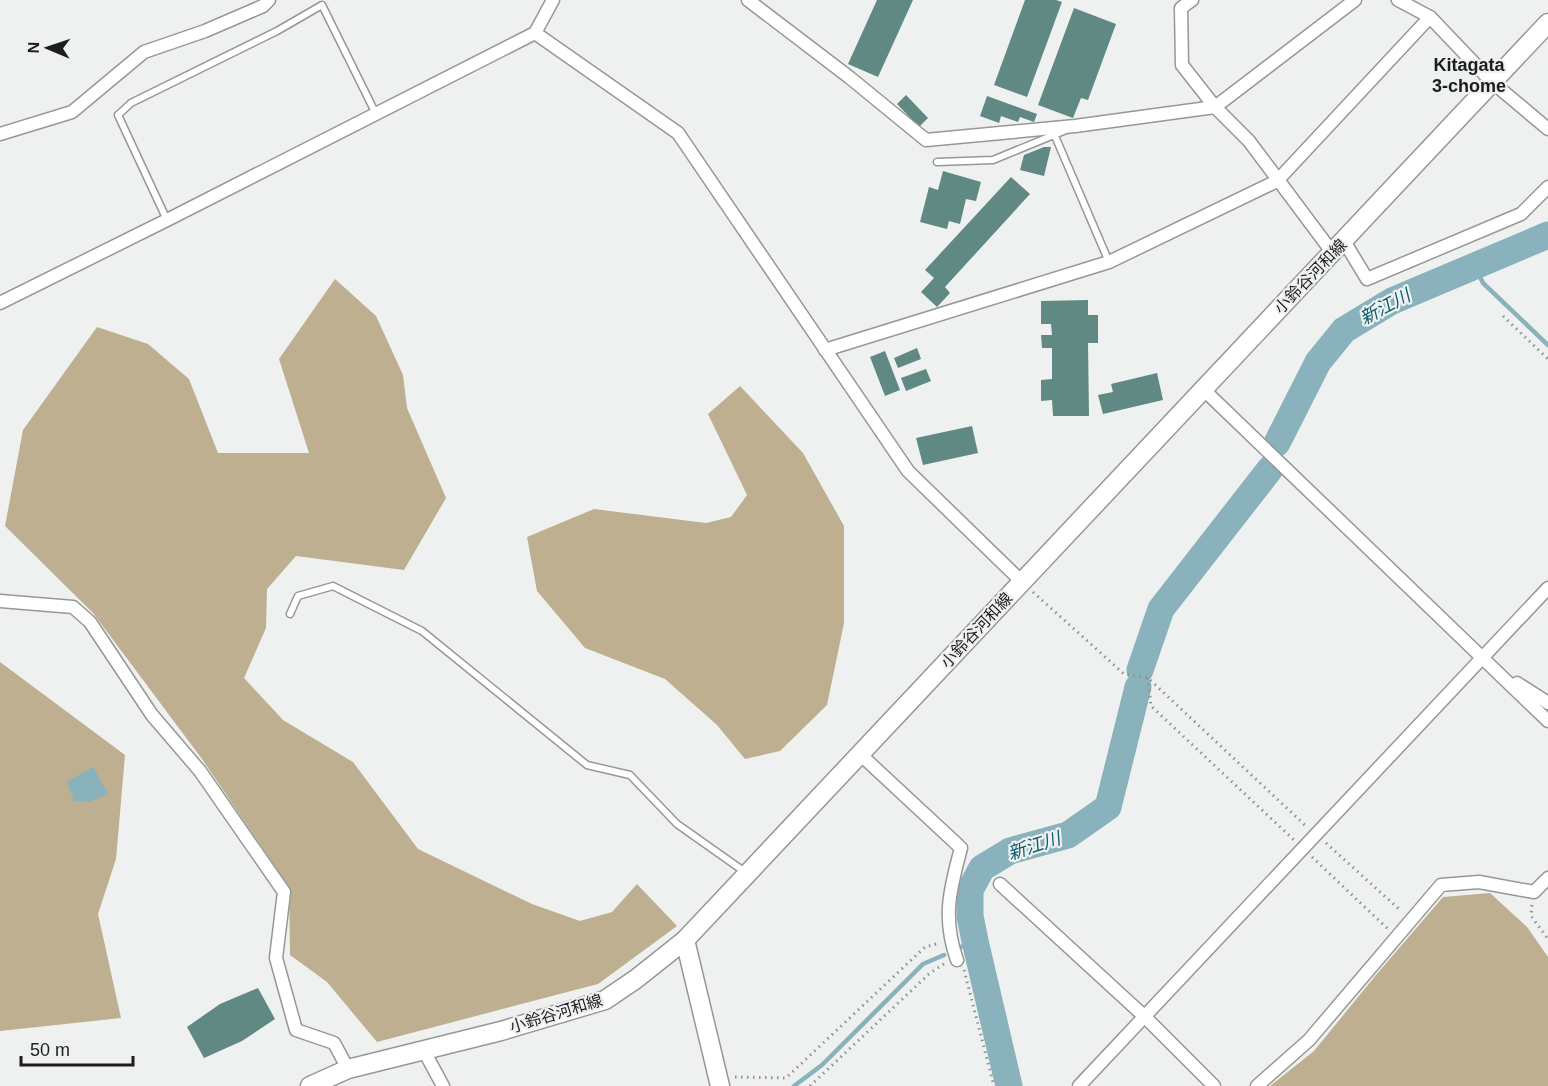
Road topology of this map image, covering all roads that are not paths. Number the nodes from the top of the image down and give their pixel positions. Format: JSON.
{"nodes":[{"id":1,"x":269,"y":0,"type":"edge"},
{"id":2,"x":553,"y":0,"type":"edge"},
{"id":3,"x":748,"y":0,"type":"edge"},
{"id":4,"x":1192,"y":0,"type":"edge"},
{"id":5,"x":1355,"y":0,"type":"edge"},
{"id":6,"x":1398,"y":0,"type":"edge"},
{"id":7,"x":1430,"y":17,"type":"junction"},
{"id":8,"x":1548,"y":23,"type":"edge"},
{"id":9,"x":535,"y":33,"type":"junction"},
{"id":10,"x":1492,"y":82,"type":"junction"},
{"id":11,"x":1215,"y":106,"type":"junction"},
{"id":12,"x":376,"y":114,"type":"junction"},
{"id":13,"x":1075,"y":126,"type":"junction"},
{"id":14,"x":1548,"y":129,"type":"edge"},
{"id":15,"x":0,"y":134,"type":"edge"},
{"id":16,"x":1055,"y":136,"type":"junction"},
{"id":17,"x":938,"y":162,"type":"dead end"},
{"id":18,"x":1277,"y":181,"type":"junction"},
{"id":19,"x":1548,"y":187,"type":"edge"},
{"id":20,"x":167,"y":220,"type":"junction"},
{"id":21,"x":1338,"y":246,"type":"junction"},
{"id":22,"x":1109,"y":262,"type":"junction"},
{"id":23,"x":0,"y":303,"type":"edge"},
{"id":24,"x":825,"y":350,"type":"junction"},
{"id":25,"x":1203,"y":389,"type":"junction"},
{"id":26,"x":1021,"y":581,"type":"junction"},
{"id":27,"x":1548,"y":588,"type":"edge"},
{"id":28,"x":0,"y":601,"type":"edge"},
{"id":29,"x":290,"y":614,"type":"dead end"},
{"id":30,"x":1482,"y":656,"type":"junction"},
{"id":31,"x":1496,"y":670,"type":"junction"},
{"id":32,"x":1548,"y":703,"type":"edge"},
{"id":33,"x":1548,"y":721,"type":"edge"},
{"id":34,"x":861,"y":755,"type":"junction"},
{"id":35,"x":748,"y":874,"type":"junction"},
{"id":36,"x":1548,"y":878,"type":"edge"},
{"id":37,"x":1000,"y":884,"type":"dead end"},
{"id":38,"x":685,"y":940,"type":"junction"},
{"id":39,"x":957,"y":960,"type":"road end"},
{"id":40,"x":1144,"y":1016,"type":"junction"},
{"id":41,"x":423,"y":1049,"type":"junction"},
{"id":42,"x":348,"y":1069,"type":"junction"},
{"id":43,"x":719,"y":1084,"type":"edge"},
{"id":44,"x":310,"y":1086,"type":"edge"},
{"id":45,"x":443,"y":1086,"type":"edge"},
{"id":46,"x":1079,"y":1086,"type":"edge"},
{"id":47,"x":1214,"y":1086,"type":"edge"},
{"id":48,"x":1257,"y":1086,"type":"edge"}],
"edges":[{"from":1,"to":15,"type":"street"},
{"from":2,"to":9,"type":"street"},
{"from":3,"to":13,"type":"street"},
{"from":4,"to":11,"type":"street"},
{"from":5,"to":11,"type":"street"},
{"from":6,"to":7,"type":"street"},
{"from":7,"to":10,"type":"street"},
{"from":7,"to":18,"type":"street"},
{"from":8,"to":10,"type":"main road","name":"小鈴谷河和線"},
{"from":9,"to":12,"type":"street"},
{"from":9,"to":24,"type":"street"},
{"from":10,"to":14,"type":"street"},
{"from":10,"to":21,"type":"main road","name":"小鈴谷河和線"},
{"from":11,"to":13,"type":"street"},
{"from":11,"to":18,"type":"street"},
{"from":12,"to":20,"type":"street"},
{"from":12,"to":20,"type":"lane"},
{"from":13,"to":16,"type":"lane"},
{"from":16,"to":17,"type":"lane"},
{"from":16,"to":22,"type":"lane"},
{"from":18,"to":21,"type":"street"},
{"from":18,"to":22,"type":"street"},
{"from":19,"to":21,"type":"street"},
{"from":20,"to":23,"type":"street"},
{"from":21,"to":25,"type":"main road","name":"小鈴谷河和線"},
{"from":22,"to":24,"type":"street"},
{"from":24,"to":26,"type":"street"},
{"from":25,"to":26,"type":"main road","name":"小鈴谷河和線"},
{"from":25,"to":30,"type":"street"},
{"from":26,"to":34,"type":"main road","name":"小鈴谷河和線"},
{"from":27,"to":30,"type":"street"},
{"from":28,"to":42,"type":"street"},
{"from":29,"to":35,"type":"lane"},
{"from":30,"to":31,"type":"street"},
{"from":30,"to":40,"type":"street"},
{"from":31,"to":32,"type":"street"},
{"from":31,"to":33,"type":"street"},
{"from":34,"to":35,"type":"main road","name":"小鈴谷河和線"},
{"from":34,"to":39,"type":"street"},
{"from":35,"to":38,"type":"main road","name":"小鈴谷河和線"},
{"from":36,"to":48,"type":"street"},
{"from":37,"to":40,"type":"street"},
{"from":38,"to":41,"type":"main road","name":"小鈴谷河和線"},
{"from":38,"to":43,"type":"main road"},
{"from":40,"to":46,"type":"street"},
{"from":40,"to":47,"type":"street"},
{"from":41,"to":42,"type":"main road","name":"小鈴谷河和線"},
{"from":41,"to":45,"type":"street"},
{"from":42,"to":44,"type":"main road","name":"小鈴谷河和線"}]}
